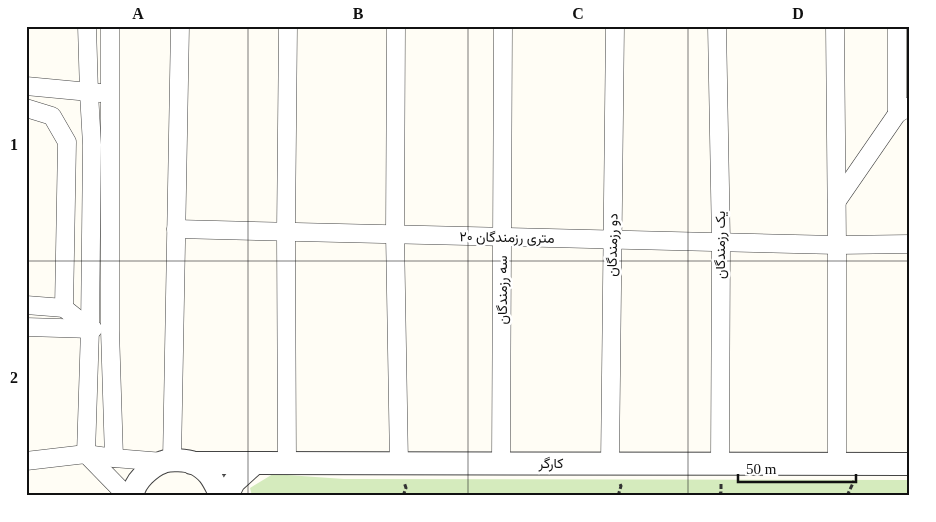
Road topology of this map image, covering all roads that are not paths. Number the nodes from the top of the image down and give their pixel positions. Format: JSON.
{"nodes":[{"id":1,"x":87,"y":26,"type":"edge"},
{"id":2,"x":110,"y":26,"type":"edge"},
{"id":3,"x":180,"y":26,"type":"edge"},
{"id":4,"x":288,"y":26,"type":"edge"},
{"id":5,"x":396,"y":26,"type":"edge"},
{"id":6,"x":503,"y":26,"type":"edge"},
{"id":7,"x":615,"y":26,"type":"edge"},
{"id":8,"x":717,"y":26,"type":"edge"},
{"id":9,"x":835,"y":26,"type":"edge"},
{"id":10,"x":897,"y":26,"type":"edge"},
{"id":11,"x":26,"y":86,"type":"edge"},
{"id":12,"x":89,"y":93,"type":"junction"},
{"id":13,"x":111,"y":93,"type":"junction"},
{"id":14,"x":26,"y":108,"type":"edge"},
{"id":15,"x":904,"y":110,"type":"edge"},
{"id":16,"x":837,"y":201,"type":"junction"},
{"id":17,"x":176,"y":229,"type":"junction"},
{"id":18,"x":286,"y":232,"type":"junction"},
{"id":19,"x":395,"y":234,"type":"junction"},
{"id":20,"x":502,"y":237,"type":"junction"},
{"id":21,"x":612,"y":240,"type":"junction"},
{"id":22,"x":721,"y":242,"type":"junction"},
{"id":23,"x":910,"y":244,"type":"edge"},
{"id":24,"x":837,"y":245,"type":"junction"},
{"id":25,"x":26,"y":305,"type":"edge"},
{"id":26,"x":64,"y":308,"type":"junction"},
{"id":27,"x":26,"y":327,"type":"edge"},
{"id":28,"x":90,"y":329,"type":"junction"},
{"id":29,"x":110,"y":330,"type":"junction"},
{"id":30,"x":86,"y":454,"type":"junction"},
{"id":31,"x":114,"y":458,"type":"junction"},
{"id":32,"x":26,"y":461,"type":"edge"},
{"id":33,"x":176,"y":461,"type":"junction"},
{"id":34,"x":255,"y":463,"type":"junction"},
{"id":35,"x":287,"y":463,"type":"junction"},
{"id":36,"x":399,"y":463,"type":"junction"},
{"id":37,"x":501,"y":463,"type":"junction"},
{"id":38,"x":610,"y":463,"type":"junction"},
{"id":39,"x":720,"y":464,"type":"junction"},
{"id":40,"x":837,"y":464,"type":"junction"},
{"id":41,"x":910,"y":464,"type":"edge"},
{"id":42,"x":127,"y":496,"type":"edge"},
{"id":43,"x":134,"y":496,"type":"edge"},
{"id":44,"x":219,"y":496,"type":"edge"},
{"id":45,"x":227,"y":496,"type":"edge"}],
"edges":[{"from":1,"to":12,"type":"street"},
{"from":2,"to":13,"type":"street"},
{"from":3,"to":17,"type":"street"},
{"from":4,"to":18,"type":"street"},
{"from":5,"to":19,"type":"street"},
{"from":6,"to":20,"type":"street","name":"سه رزمندگان"},
{"from":7,"to":21,"type":"street","name":"دو رزمندگان"},
{"from":8,"to":22,"type":"street","name":"یک رزمندگان"},
{"from":9,"to":16,"type":"street"},
{"from":10,"to":15,"type":"street"},
{"from":11,"to":12,"type":"street"},
{"from":12,"to":13,"type":"street"},
{"from":12,"to":28,"type":"street"},
{"from":13,"to":29,"type":"street"},
{"from":14,"to":26,"type":"street"},
{"from":15,"to":16,"type":"street"},
{"from":16,"to":24,"type":"street"},
{"from":17,"to":18,"type":"street","name":"۲۰ متری رزمندگان"},
{"from":17,"to":33,"type":"street"},
{"from":18,"to":19,"type":"street","name":"۲۰ متری رزمندگان"},
{"from":18,"to":35,"type":"street"},
{"from":19,"to":20,"type":"street","name":"۲۰ متری رزمندگان"},
{"from":19,"to":36,"type":"street"},
{"from":20,"to":21,"type":"street","name":"۲۰ متری رزمندگان"},
{"from":20,"to":37,"type":"street","name":"سه رزمندگان"},
{"from":21,"to":22,"type":"street","name":"۲۰ متری رزمندگان"},
{"from":21,"to":38,"type":"street","name":"دو رزمندگان"},
{"from":22,"to":24,"type":"street","name":"۲۰ متری رزمندگان"},
{"from":22,"to":39,"type":"street","name":"یک رزمندگان"},
{"from":23,"to":24,"type":"street","name":"۲۰ متری رزمندگان"},
{"from":24,"to":40,"type":"street"},
{"from":25,"to":26,"type":"street"},
{"from":26,"to":28,"type":"street"},
{"from":27,"to":28,"type":"street"},
{"from":28,"to":29,"type":"street"},
{"from":28,"to":30,"type":"street"},
{"from":29,"to":31,"type":"street"},
{"from":30,"to":31,"type":"street"},
{"from":30,"to":32,"type":"street"},
{"from":30,"to":42,"type":"street"},
{"from":31,"to":33,"type":"street"},
{"from":33,"to":34,"type":"street","name":"کارگر"},
{"from":33,"to":43,"type":"street"},
{"from":33,"to":44,"type":"street"},
{"from":34,"to":35,"type":"street","name":"کارگر"},
{"from":34,"to":45,"type":"street"},
{"from":35,"to":36,"type":"street","name":"کارگر"},
{"from":36,"to":37,"type":"street","name":"کارگر"},
{"from":37,"to":38,"type":"street","name":"کارگر"},
{"from":38,"to":39,"type":"street","name":"کارگر"},
{"from":39,"to":40,"type":"street","name":"کارگر"},
{"from":40,"to":41,"type":"street","name":"کارگر"}]}
